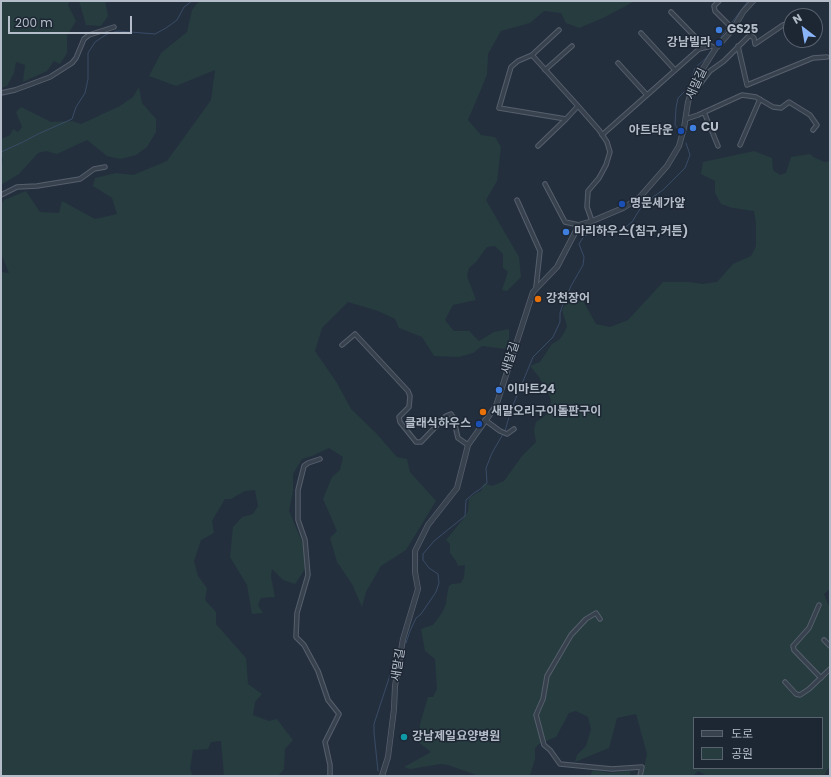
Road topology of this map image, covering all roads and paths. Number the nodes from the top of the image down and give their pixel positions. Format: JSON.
{"nodes":[{"id":1,"x":719,"y":1,"type":"edge"},
{"id":2,"x":753,"y":1,"type":"edge"},
{"id":3,"x":671,"y":12,"type":"dead end"},
{"id":4,"x":783,"y":25,"type":"edge"},
{"id":5,"x":114,"y":27,"type":"dead end"},
{"id":6,"x":733,"y":29,"type":"junction"},
{"id":7,"x":559,"y":30,"type":"dead end"},
{"id":8,"x":641,"y":33,"type":"dead end"},
{"id":9,"x":572,"y":46,"type":"dead end"},
{"id":10,"x":738,"y":46,"type":"junction"},
{"id":11,"x":705,"y":47,"type":"junction"},
{"id":12,"x":716,"y":48,"type":"junction"},
{"id":13,"x":532,"y":56,"type":"junction"},
{"id":14,"x":827,"y":57,"type":"dead end"},
{"id":15,"x":618,"y":63,"type":"dead end"},
{"id":16,"x":545,"y":70,"type":"junction"},
{"id":17,"x":675,"y":70,"type":"junction"},
{"id":18,"x":694,"y":85,"type":"junction"},
{"id":19,"x":1,"y":93,"type":"edge"},
{"id":20,"x":647,"y":95,"type":"junction"},
{"id":21,"x":760,"y":99,"type":"junction"},
{"id":22,"x":578,"y":106,"type":"junction"},
{"id":23,"x":704,"y":112,"type":"junction"},
{"id":24,"x":566,"y":119,"type":"junction"},
{"id":25,"x":686,"y":119,"type":"junction"},
{"id":26,"x":812,"y":130,"type":"dead end"},
{"id":27,"x":602,"y":135,"type":"junction"},
{"id":28,"x":740,"y":145,"type":"dead end"},
{"id":29,"x":538,"y":146,"type":"dead end"},
{"id":30,"x":718,"y":146,"type":"dead end"},
{"id":31,"x":105,"y":167,"type":"dead end"},
{"id":32,"x":545,"y":184,"type":"dead end"},
{"id":33,"x":1,"y":195,"type":"edge"},
{"id":34,"x":517,"y":200,"type":"dead end"},
{"id":35,"x":592,"y":221,"type":"junction"},
{"id":36,"x":579,"y":225,"type":"junction"},
{"id":37,"x":536,"y":287,"type":"junction"},
{"id":38,"x":342,"y":344,"type":"dead end"},
{"id":39,"x":485,"y":420,"type":"junction"},
{"id":40,"x":514,"y":428,"type":"dead end"},
{"id":41,"x":468,"y":445,"type":"junction"},
{"id":42,"x":320,"y":459,"type":"dead end"},
{"id":43,"x":819,"y":605,"type":"dead end"},
{"id":44,"x":600,"y":619,"type":"dead end"},
{"id":45,"x":824,"y":640,"type":"dead end"},
{"id":46,"x":830,"y":646,"type":"edge"},
{"id":47,"x":830,"y":669,"type":"edge"},
{"id":48,"x":821,"y":678,"type":"junction"},
{"id":49,"x":785,"y":682,"type":"dead end"},
{"id":50,"x":330,"y":776,"type":"edge"},
{"id":51,"x":382,"y":776,"type":"edge"},
{"id":52,"x":640,"y":776,"type":"edge"}],
"edges":[{"from":1,"to":6,"type":"street"},
{"from":2,"to":6,"type":"street","name":"새말길"},
{"from":3,"to":11,"type":"street"},
{"from":4,"to":10,"type":"street"},
{"from":5,"to":19,"type":"street"},
{"from":6,"to":12,"type":"street","name":"새말길"},
{"from":7,"to":13,"type":"street"},
{"from":8,"to":17,"type":"street"},
{"from":9,"to":16,"type":"street"},
{"from":10,"to":14,"type":"street"},
{"from":10,"to":18,"type":"street"},
{"from":11,"to":12,"type":"street"},
{"from":11,"to":17,"type":"street"},
{"from":12,"to":18,"type":"street","name":"새말길"},
{"from":13,"to":16,"type":"street"},
{"from":13,"to":24,"type":"street"},
{"from":15,"to":20,"type":"street"},
{"from":16,"to":22,"type":"street"},
{"from":17,"to":20,"type":"street"},
{"from":18,"to":25,"type":"street","name":"새말길"},
{"from":20,"to":27,"type":"street"},
{"from":21,"to":23,"type":"street"},
{"from":21,"to":26,"type":"street"},
{"from":21,"to":28,"type":"street"},
{"from":22,"to":24,"type":"street"},
{"from":22,"to":27,"type":"street"},
{"from":23,"to":25,"type":"street"},
{"from":23,"to":30,"type":"street"},
{"from":24,"to":29,"type":"street"},
{"from":25,"to":35,"type":"street","name":"새말길"},
{"from":27,"to":35,"type":"street"},
{"from":31,"to":33,"type":"street"},
{"from":32,"to":36,"type":"street"},
{"from":34,"to":37,"type":"street"},
{"from":35,"to":36,"type":"street","name":"새말길"},
{"from":36,"to":37,"type":"street","name":"새말길"},
{"from":37,"to":39,"type":"street","name":"새말길"},
{"from":38,"to":41,"type":"street"},
{"from":39,"to":40,"type":"street"},
{"from":39,"to":41,"type":"street","name":"새말길"},
{"from":41,"to":51,"type":"street","name":"새말길"},
{"from":42,"to":50,"type":"street"},
{"from":43,"to":48,"type":"street"},
{"from":44,"to":52,"type":"street"},
{"from":45,"to":46,"type":"street"},
{"from":47,"to":48,"type":"street"},
{"from":48,"to":49,"type":"street"}]}
